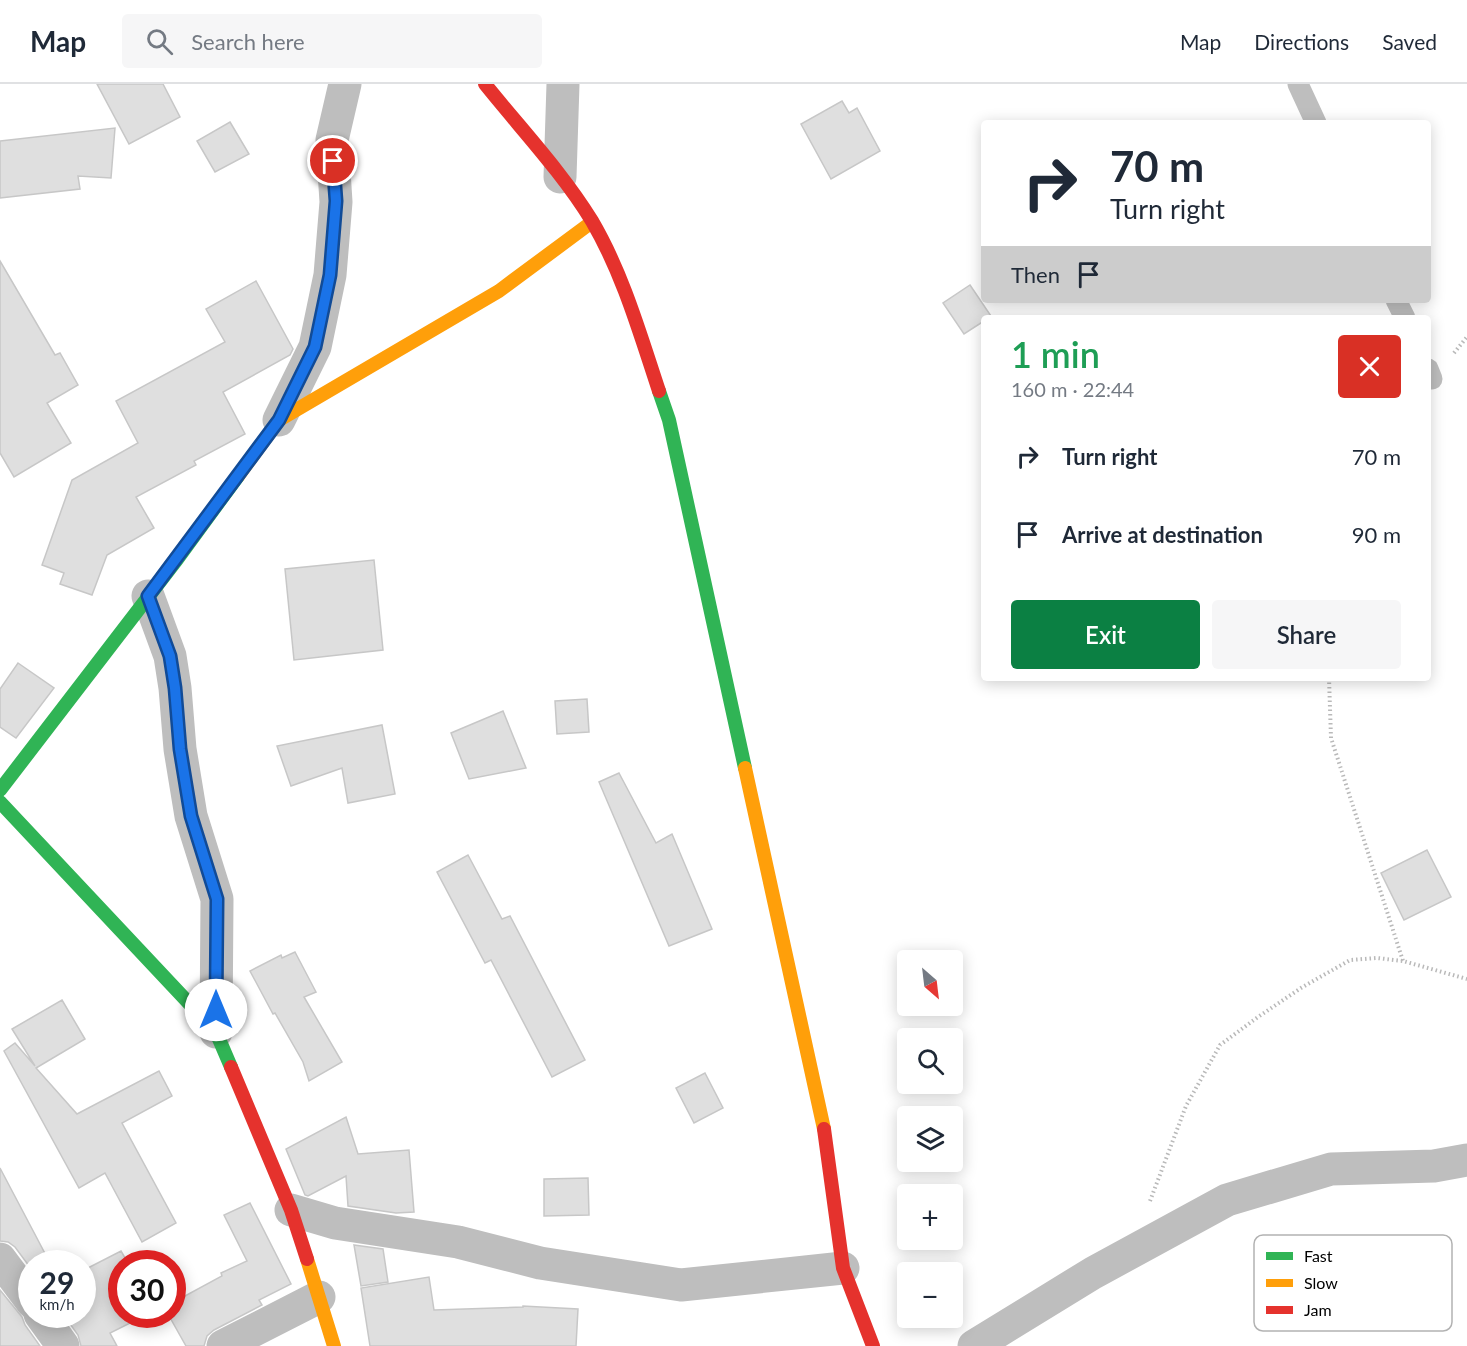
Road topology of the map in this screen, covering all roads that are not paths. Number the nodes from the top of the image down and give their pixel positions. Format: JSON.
{"nodes":[{"id":1,"x":345,"y":84,"type":"edge"},
{"id":2,"x":485,"y":84,"type":"edge"},
{"id":3,"x":563,"y":84,"type":"edge"},
{"id":4,"x":1298,"y":84,"type":"edge"},
{"id":5,"x":1315,"y":120,"type":"edge"},
{"id":6,"x":560,"y":177,"type":"junction"},
{"id":7,"x":592,"y":222,"type":"junction"},
{"id":8,"x":279,"y":420,"type":"junction"},
{"id":9,"x":148,"y":596,"type":"junction"},
{"id":10,"x":0,"y":790,"type":"edge"},
{"id":11,"x":0,"y":802,"type":"edge"},
{"id":12,"x":216,"y":1032,"type":"junction"},
{"id":13,"x":1467,"y":1160,"type":"edge"},
{"id":14,"x":291,"y":1210,"type":"junction"},
{"id":15,"x":0,"y":1259,"type":"edge"},
{"id":16,"x":843,"y":1268,"type":"junction"},
{"id":17,"x":18,"y":1283,"type":"edge"},
{"id":18,"x":319,"y":1298,"type":"junction"},
{"id":19,"x":50,"y":1328,"type":"edge"},
{"id":20,"x":63,"y":1346,"type":"edge"},
{"id":21,"x":223,"y":1346,"type":"edge"},
{"id":22,"x":334,"y":1346,"type":"edge"},
{"id":23,"x":873,"y":1346,"type":"edge"},
{"id":24,"x":975,"y":1346,"type":"edge"}],
"edges":[{"from":1,"to":8,"type":"street"},
{"from":2,"to":6,"type":"street"},
{"from":3,"to":6,"type":"street"},
{"from":4,"to":5,"type":"lane"},
{"from":6,"to":7,"type":"street"},
{"from":7,"to":8,"type":"street"},
{"from":7,"to":16,"type":"street"},
{"from":8,"to":9,"type":"street"},
{"from":9,"to":10,"type":"street"},
{"from":9,"to":12,"type":"street"},
{"from":11,"to":12,"type":"street"},
{"from":12,"to":14,"type":"street"},
{"from":13,"to":24,"type":"street"},
{"from":14,"to":16,"type":"street"},
{"from":14,"to":18,"type":"street"},
{"from":15,"to":17,"type":"street"},
{"from":16,"to":23,"type":"street"},
{"from":18,"to":21,"type":"street"},
{"from":18,"to":22,"type":"street"},
{"from":19,"to":20,"type":"street"}]}
